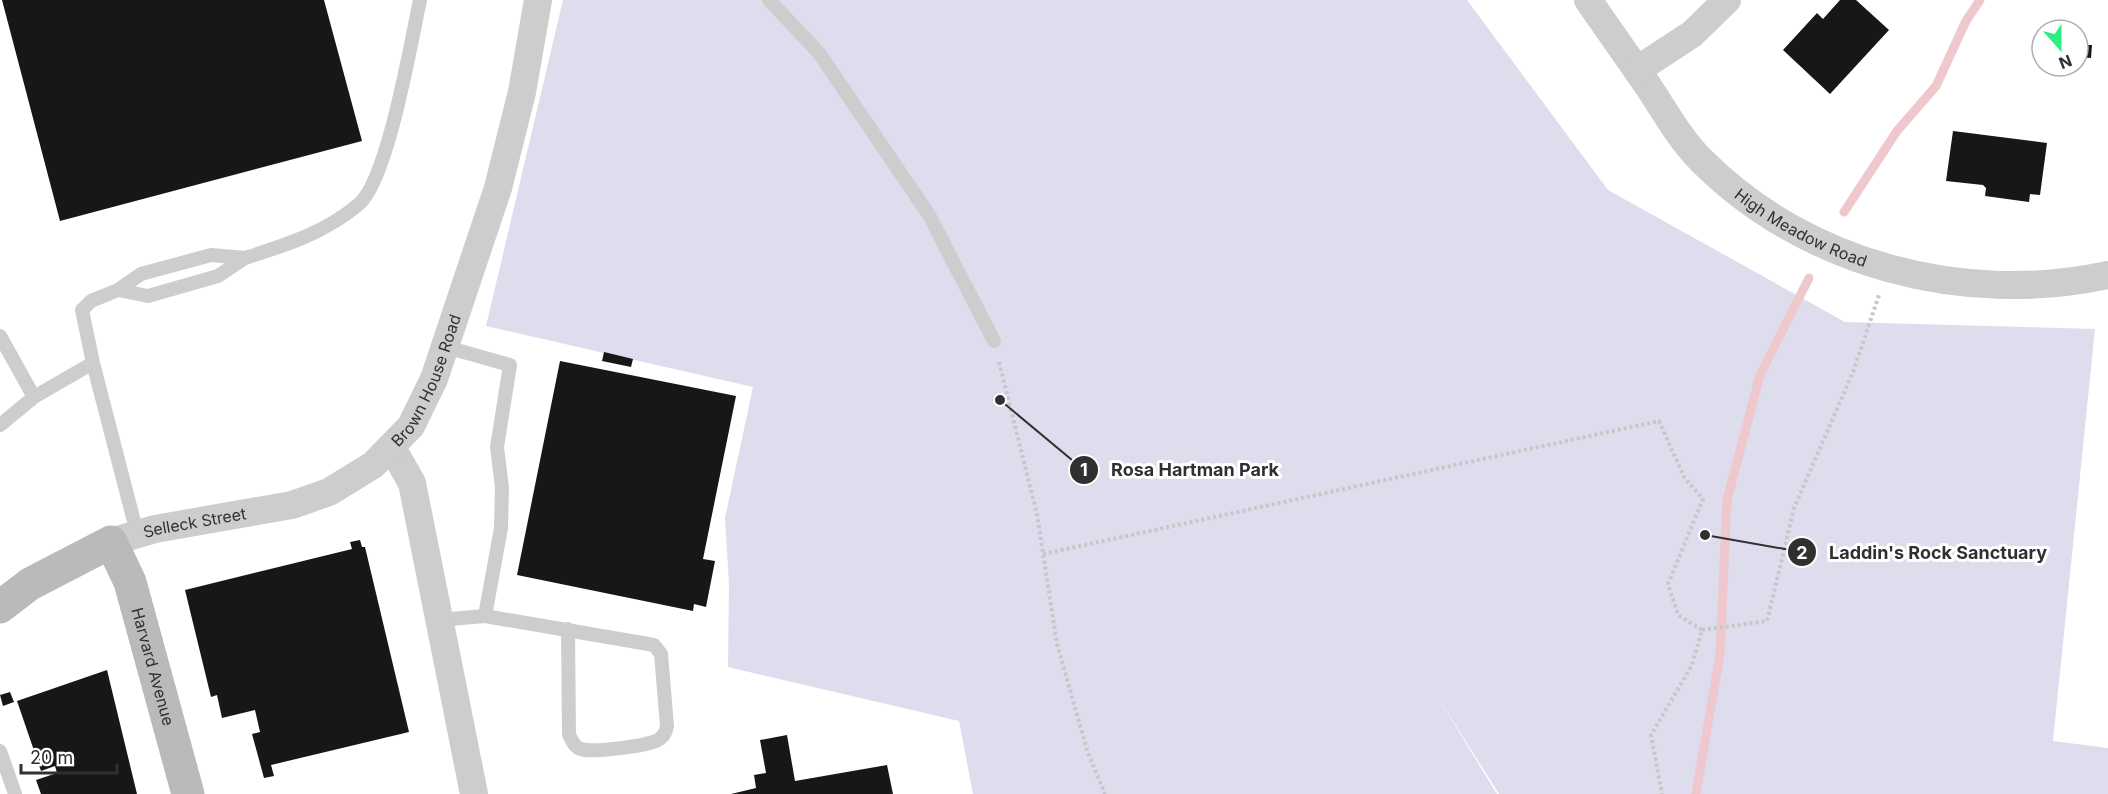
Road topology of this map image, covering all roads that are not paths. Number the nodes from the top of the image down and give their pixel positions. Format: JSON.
{"nodes":[{"id":1,"x":420,"y":0,"type":"edge"},
{"id":2,"x":538,"y":0,"type":"edge"},
{"id":3,"x":769,"y":0,"type":"edge"},
{"id":4,"x":1588,"y":0,"type":"edge"},
{"id":5,"x":1726,"y":0,"type":"edge"},
{"id":6,"x":1637,"y":70,"type":"junction"},
{"id":7,"x":245,"y":258,"type":"junction"},
{"id":8,"x":2108,"y":275,"type":"edge"},
{"id":9,"x":118,"y":290,"type":"junction"},
{"id":10,"x":0,"y":336,"type":"edge"},
{"id":11,"x":993,"y":341,"type":"road end"},
{"id":12,"x":446,"y":347,"type":"junction"},
{"id":13,"x":93,"y":363,"type":"junction"},
{"id":14,"x":34,"y":397,"type":"junction"},
{"id":15,"x":0,"y":425,"type":"edge"},
{"id":16,"x":392,"y":448,"type":"junction"},
{"id":17,"x":124,"y":537,"type":"junction"},
{"id":18,"x":0,"y":607,"type":"edge"},
{"id":19,"x":485,"y":616,"type":"junction"},
{"id":20,"x":438,"y":620,"type":"junction"},
{"id":21,"x":568,"y":629,"type":"junction"},
{"id":22,"x":0,"y":751,"type":"edge"},
{"id":23,"x":15,"y":794,"type":"edge"},
{"id":24,"x":188,"y":794,"type":"edge"},
{"id":25,"x":474,"y":794,"type":"edge"}],
"edges":[{"from":1,"to":7,"type":"lane"},
{"from":2,"to":12,"type":"street","name":"Brown House Road"},
{"from":3,"to":11,"type":"lane"},
{"from":4,"to":6,"type":"street","name":"High Meadow Road"},
{"from":5,"to":6,"type":"street"},
{"from":6,"to":8,"type":"street","name":"High Meadow Road"},
{"from":7,"to":9,"type":"lane"},
{"from":7,"to":9,"type":"lane"},
{"from":9,"to":13,"type":"lane"},
{"from":10,"to":14,"type":"lane"},
{"from":12,"to":16,"type":"street","name":"Brown House Road"},
{"from":12,"to":19,"type":"lane"},
{"from":13,"to":14,"type":"lane"},
{"from":13,"to":17,"type":"lane"},
{"from":14,"to":15,"type":"lane"},
{"from":16,"to":17,"type":"street","name":"Selleck Street"},
{"from":16,"to":20,"type":"street","name":"Brown House Road"},
{"from":17,"to":18,"type":"street","name":"Selleck Street"},
{"from":17,"to":24,"type":"street","name":"Harvard Avenue"},
{"from":19,"to":20,"type":"lane"},
{"from":19,"to":21,"type":"lane"},
{"from":20,"to":25,"type":"street","name":"Brown House Road"},
{"from":21,"to":21,"type":"lane"},
{"from":22,"to":23,"type":"lane"}]}
